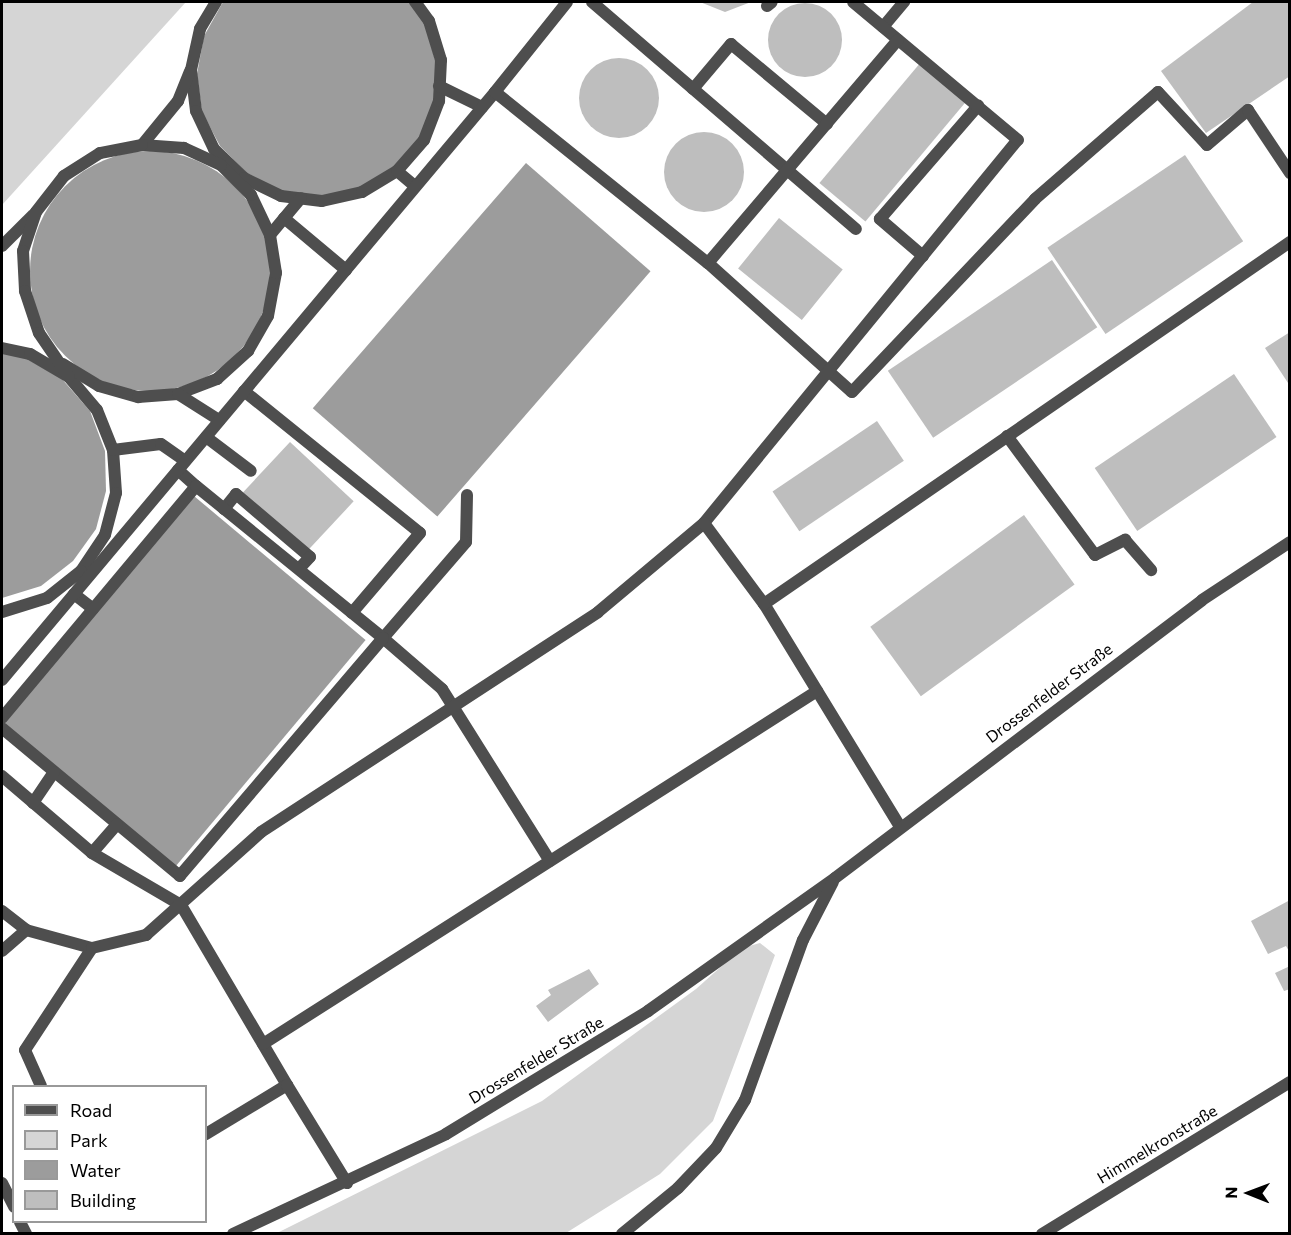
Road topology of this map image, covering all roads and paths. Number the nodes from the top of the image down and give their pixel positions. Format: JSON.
{"nodes":[{"id":1,"x":216,"y":2,"type":"edge"},
{"id":2,"x":415,"y":2,"type":"edge"},
{"id":3,"x":567,"y":2,"type":"edge"},
{"id":4,"x":592,"y":2,"type":"edge"},
{"id":5,"x":853,"y":2,"type":"edge"},
{"id":6,"x":904,"y":2,"type":"edge"},
{"id":7,"x":883,"y":27,"type":"junction"},
{"id":8,"x":898,"y":40,"type":"junction"},
{"id":9,"x":191,"y":70,"type":"junction"},
{"id":10,"x":439,"y":86,"type":"junction"},
{"id":11,"x":693,"y":89,"type":"junction"},
{"id":12,"x":495,"y":92,"type":"junction"},
{"id":13,"x":978,"y":106,"type":"junction"},
{"id":14,"x":482,"y":107,"type":"junction"},
{"id":15,"x":826,"y":124,"type":"junction"},
{"id":16,"x":142,"y":145,"type":"junction"},
{"id":17,"x":214,"y":149,"type":"junction"},
{"id":18,"x":221,"y":165,"type":"junction"},
{"id":19,"x":397,"y":171,"type":"junction"},
{"id":20,"x":786,"y":171,"type":"junction"},
{"id":21,"x":1290,"y":173,"type":"edge"},
{"id":22,"x":416,"y":186,"type":"junction"},
{"id":23,"x":301,"y":198,"type":"junction"},
{"id":24,"x":36,"y":212,"type":"junction"},
{"id":25,"x":284,"y":218,"type":"junction"},
{"id":26,"x":856,"y":229,"type":"dead end"},
{"id":27,"x":270,"y":235,"type":"junction"},
{"id":28,"x":1290,"y":242,"type":"edge"},
{"id":29,"x":2,"y":246,"type":"edge"},
{"id":30,"x":923,"y":255,"type":"junction"},
{"id":31,"x":708,"y":263,"type":"junction"},
{"id":32,"x":346,"y":270,"type":"junction"},
{"id":33,"x":2,"y":348,"type":"edge"},
{"id":34,"x":248,"y":351,"type":"junction"},
{"id":35,"x":63,"y":364,"type":"junction"},
{"id":36,"x":266,"y":365,"type":"junction"},
{"id":37,"x":830,"y":370,"type":"junction"},
{"id":38,"x":69,"y":377,"type":"junction"},
{"id":39,"x":244,"y":391,"type":"junction"},
{"id":40,"x":178,"y":393,"type":"junction"},
{"id":41,"x":219,"y":420,"type":"junction"},
{"id":42,"x":1007,"y":436,"type":"junction"},
{"id":43,"x":206,"y":437,"type":"junction"},
{"id":44,"x":113,"y":450,"type":"junction"},
{"id":45,"x":182,"y":466,"type":"junction"},
{"id":46,"x":251,"y":471,"type":"dead end"},
{"id":47,"x":196,"y":486,"type":"junction"},
{"id":48,"x":467,"y":495,"type":"dead end"},
{"id":49,"x":224,"y":509,"type":"junction"},
{"id":50,"x":704,"y":523,"type":"junction"},
{"id":51,"x":1290,"y":543,"type":"edge"},
{"id":52,"x":298,"y":569,"type":"junction"},
{"id":53,"x":1151,"y":570,"type":"dead end"},
{"id":54,"x":84,"y":574,"type":"junction"},
{"id":55,"x":74,"y":594,"type":"junction"},
{"id":56,"x":764,"y":604,"type":"junction"},
{"id":57,"x":93,"y":609,"type":"junction"},
{"id":58,"x":2,"y":612,"type":"edge"},
{"id":59,"x":352,"y":613,"type":"junction"},
{"id":60,"x":383,"y":638,"type":"junction"},
{"id":61,"x":2,"y":680,"type":"edge"},
{"id":62,"x":817,"y":691,"type":"junction"},
{"id":63,"x":453,"y":709,"type":"junction"},
{"id":64,"x":2,"y":718,"type":"edge"},
{"id":65,"x":2,"y":728,"type":"edge"},
{"id":66,"x":54,"y":772,"type":"junction"},
{"id":67,"x":2,"y":776,"type":"edge"},
{"id":68,"x":33,"y":802,"type":"junction"},
{"id":69,"x":117,"y":824,"type":"junction"},
{"id":70,"x":899,"y":825,"type":"junction"},
{"id":71,"x":92,"y":852,"type":"junction"},
{"id":72,"x":550,"y":861,"type":"junction"},
{"id":73,"x":835,"y":878,"type":"junction"},
{"id":74,"x":181,"y":905,"type":"junction"},
{"id":75,"x":2,"y":911,"type":"edge"},
{"id":76,"x":26,"y":930,"type":"junction"},
{"id":77,"x":92,"y":948,"type":"junction"},
{"id":78,"x":2,"y":951,"type":"edge"},
{"id":79,"x":263,"y":1044,"type":"junction"},
{"id":80,"x":1290,"y":1082,"type":"edge"},
{"id":81,"x":41,"y":1085,"type":"edge"},
{"id":82,"x":287,"y":1085,"type":"junction"},
{"id":83,"x":207,"y":1133,"type":"edge"},
{"id":84,"x":2,"y":1183,"type":"edge"},
{"id":85,"x":347,"y":1183,"type":"junction"},
{"id":86,"x":12,"y":1203,"type":"edge"},
{"id":87,"x":233,"y":1233,"type":"edge"},
{"id":88,"x":622,"y":1233,"type":"edge"},
{"id":89,"x":1041,"y":1233,"type":"edge"}],
"edges":[{"from":1,"to":9,"type":"street"},
{"from":2,"to":10,"type":"street"},
{"from":3,"to":12,"type":"street"},
{"from":4,"to":11,"type":"street"},
{"from":5,"to":7,"type":"street"},
{"from":6,"to":7,"type":"street"},
{"from":7,"to":8,"type":"street"},
{"from":8,"to":13,"type":"street"},
{"from":8,"to":15,"type":"street"},
{"from":9,"to":16,"type":"street"},
{"from":9,"to":17,"type":"street"},
{"from":10,"to":14,"type":"street"},
{"from":10,"to":19,"type":"street"},
{"from":11,"to":15,"type":"street"},
{"from":11,"to":20,"type":"street"},
{"from":12,"to":14,"type":"street"},
{"from":12,"to":31,"type":"street"},
{"from":13,"to":30,"type":"street"},
{"from":13,"to":30,"type":"street"},
{"from":14,"to":22,"type":"street"},
{"from":15,"to":20,"type":"street"},
{"from":16,"to":18,"type":"street"},
{"from":16,"to":24,"type":"street"},
{"from":17,"to":18,"type":"street"},
{"from":17,"to":23,"type":"street"},
{"from":18,"to":27,"type":"street"},
{"from":19,"to":22,"type":"street"},
{"from":19,"to":23,"type":"street"},
{"from":20,"to":26,"type":"street"},
{"from":20,"to":31,"type":"street"},
{"from":21,"to":37,"type":"street"},
{"from":22,"to":32,"type":"street"},
{"from":23,"to":25,"type":"street"},
{"from":24,"to":29,"type":"street"},
{"from":24,"to":35,"type":"street"},
{"from":25,"to":27,"type":"street"},
{"from":25,"to":32,"type":"street"},
{"from":27,"to":34,"type":"street"},
{"from":28,"to":42,"type":"street"},
{"from":30,"to":37,"type":"street"},
{"from":31,"to":37,"type":"street"},
{"from":32,"to":36,"type":"street"},
{"from":33,"to":38,"type":"street"},
{"from":34,"to":36,"type":"street"},
{"from":34,"to":40,"type":"street"},
{"from":35,"to":38,"type":"street"},
{"from":35,"to":40,"type":"street"},
{"from":36,"to":39,"type":"street"},
{"from":37,"to":50,"type":"street"},
{"from":38,"to":44,"type":"street"},
{"from":39,"to":41,"type":"street"},
{"from":39,"to":59,"type":"street"},
{"from":40,"to":41,"type":"street"},
{"from":41,"to":43,"type":"street"},
{"from":42,"to":53,"type":"street"},
{"from":42,"to":56,"type":"street"},
{"from":43,"to":45,"type":"street"},
{"from":43,"to":46,"type":"street"},
{"from":44,"to":45,"type":"street"},
{"from":44,"to":54,"type":"street"},
{"from":45,"to":47,"type":"street"},
{"from":45,"to":54,"type":"street"},
{"from":47,"to":49,"type":"street"},
{"from":47,"to":57,"type":"street"},
{"from":48,"to":60,"type":"street"},
{"from":49,"to":52,"type":"street"},
{"from":49,"to":52,"type":"street"},
{"from":50,"to":56,"type":"street"},
{"from":50,"to":63,"type":"street"},
{"from":51,"to":70,"type":"street","name":"Drossenfelder Straße"},
{"from":52,"to":59,"type":"street"},
{"from":54,"to":55,"type":"street"},
{"from":54,"to":58,"type":"street"},
{"from":55,"to":57,"type":"street"},
{"from":55,"to":61,"type":"street"},
{"from":56,"to":62,"type":"street"},
{"from":57,"to":64,"type":"street"},
{"from":59,"to":60,"type":"street"},
{"from":60,"to":63,"type":"street"},
{"from":60,"to":69,"type":"street"},
{"from":62,"to":70,"type":"street"},
{"from":62,"to":72,"type":"street"},
{"from":63,"to":72,"type":"street"},
{"from":63,"to":74,"type":"street"},
{"from":65,"to":66,"type":"street"},
{"from":66,"to":68,"type":"street"},
{"from":66,"to":69,"type":"street"},
{"from":67,"to":68,"type":"street"},
{"from":68,"to":71,"type":"street"},
{"from":69,"to":71,"type":"street"},
{"from":70,"to":73,"type":"street","name":"Drossenfelder Straße"},
{"from":71,"to":74,"type":"street"},
{"from":72,"to":79,"type":"street"},
{"from":73,"to":85,"type":"street","name":"Drossenfelder Straße"},
{"from":73,"to":88,"type":"street","name":"Drossenfelder Straße"},
{"from":74,"to":77,"type":"street"},
{"from":74,"to":79,"type":"street"},
{"from":75,"to":76,"type":"street"},
{"from":76,"to":77,"type":"street"},
{"from":76,"to":78,"type":"street"},
{"from":77,"to":81,"type":"street"},
{"from":79,"to":82,"type":"street"},
{"from":80,"to":89,"type":"street","name":"Himmelkronstraße"},
{"from":82,"to":83,"type":"street"},
{"from":82,"to":85,"type":"street"},
{"from":84,"to":86,"type":"street"},
{"from":85,"to":87,"type":"street","name":"Drossenfelder Straße"}]}
